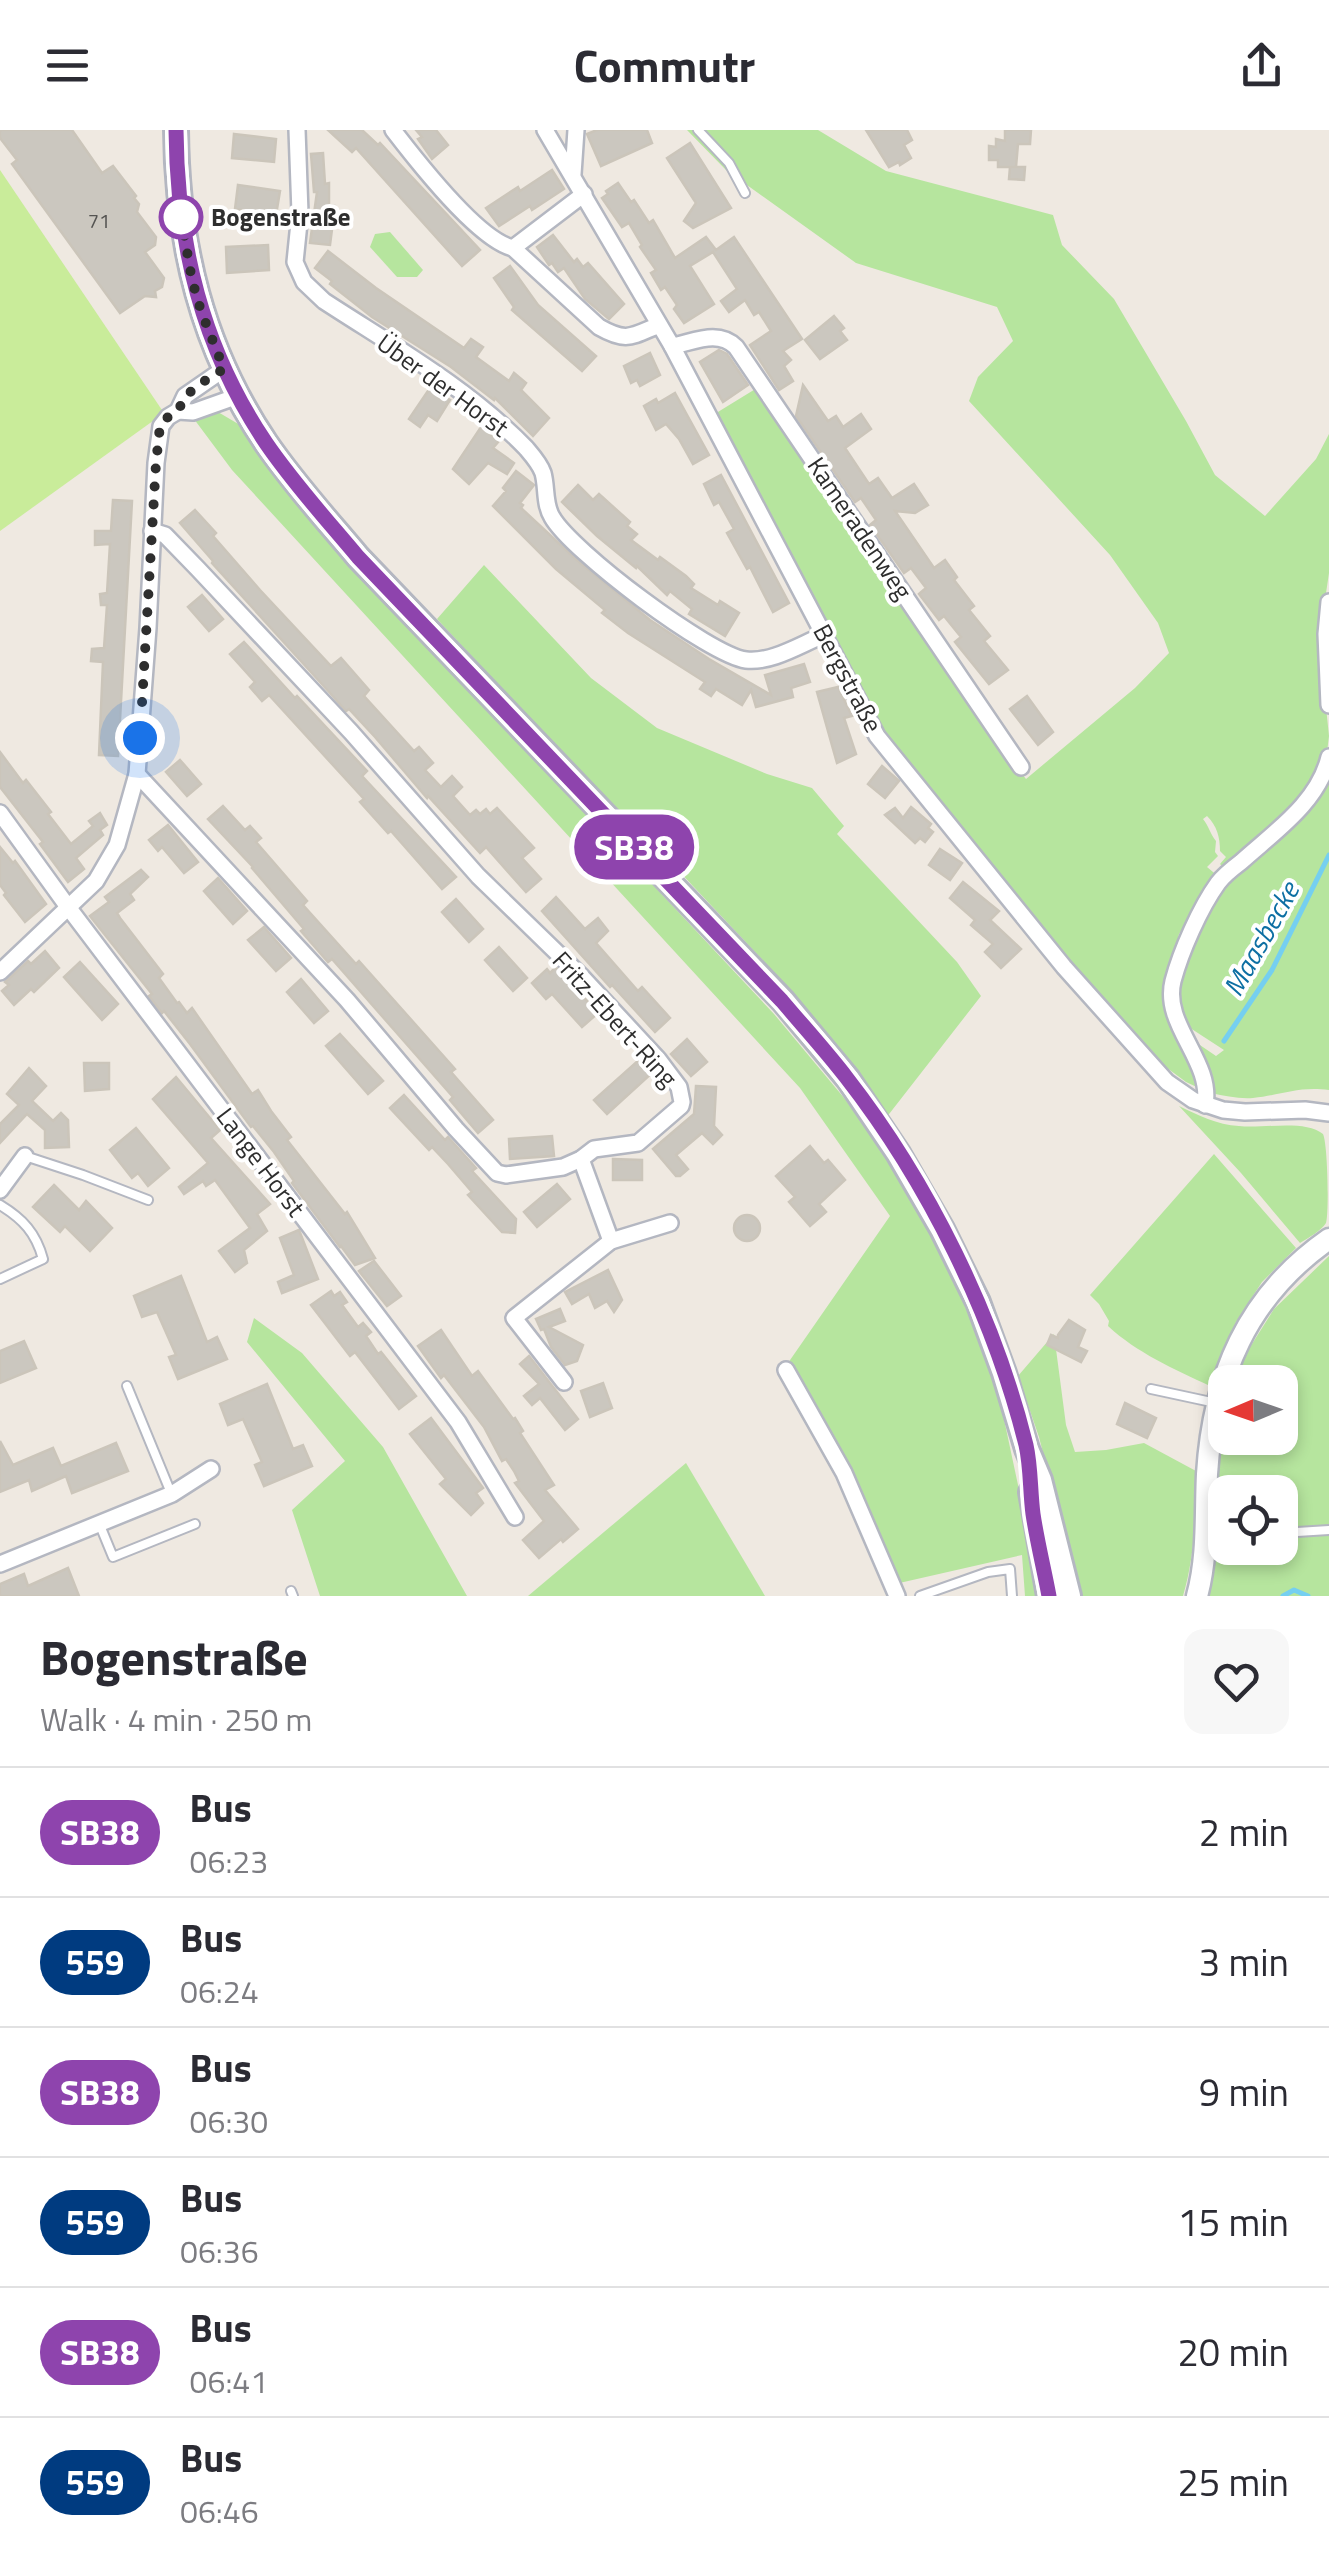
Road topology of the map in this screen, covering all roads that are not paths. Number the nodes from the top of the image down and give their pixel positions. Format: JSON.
{"nodes":[{"id":1,"x":176,"y":130,"type":"edge"},
{"id":2,"x":296,"y":130,"type":"edge"},
{"id":3,"x":393,"y":130,"type":"edge"},
{"id":4,"x":545,"y":130,"type":"edge"},
{"id":5,"x":576,"y":130,"type":"edge"},
{"id":6,"x":698,"y":130,"type":"edge"},
{"id":7,"x":573,"y":174,"type":"junction"},
{"id":8,"x":745,"y":193,"type":"dead end"},
{"id":9,"x":584,"y":194,"type":"junction"},
{"id":10,"x":512,"y":248,"type":"junction"},
{"id":11,"x":660,"y":325,"type":"junction"},
{"id":12,"x":672,"y":346,"type":"junction"},
{"id":13,"x":224,"y":369,"type":"junction"},
{"id":14,"x":238,"y":396,"type":"junction"},
{"id":15,"x":178,"y":411,"type":"junction"},
{"id":16,"x":152,"y":530,"type":"junction"},
{"id":17,"x":1329,"y":602,"type":"edge"},
{"id":18,"x":824,"y":635,"type":"junction"},
{"id":19,"x":1329,"y":705,"type":"edge"},
{"id":20,"x":1329,"y":758,"type":"edge"},
{"id":21,"x":1021,"y":767,"type":"dead end"},
{"id":22,"x":137,"y":774,"type":"junction"},
{"id":23,"x":0,"y":812,"type":"edge"},
{"id":24,"x":68,"y":907,"type":"junction"},
{"id":25,"x":0,"y":972,"type":"edge"},
{"id":26,"x":1206,"y":1104,"type":"junction"},
{"id":27,"x":1329,"y":1113,"type":"edge"},
{"id":28,"x":25,"y":1156,"type":"joint"},
{"id":29,"x":581,"y":1159,"type":"junction"},
{"id":30,"x":0,"y":1190,"type":"edge"},
{"id":31,"x":148,"y":1200,"type":"dead end"},
{"id":32,"x":0,"y":1205,"type":"edge"},
{"id":33,"x":670,"y":1223,"type":"dead end"},
{"id":34,"x":1329,"y":1239,"type":"edge"},
{"id":35,"x":610,"y":1241,"type":"junction"},
{"id":36,"x":0,"y":1279,"type":"edge"},
{"id":37,"x":1229,"y":1365,"type":"edge"},
{"id":38,"x":786,"y":1370,"type":"dead end"},
{"id":39,"x":564,"y":1382,"type":"dead end"},
{"id":40,"x":126,"y":1386,"type":"dead end"},
{"id":41,"x":1151,"y":1389,"type":"dead end"},
{"id":42,"x":1208,"y":1401,"type":"edge"},
{"id":43,"x":1027,"y":1448,"type":"junction"},
{"id":44,"x":1209,"y":1455,"type":"edge"},
{"id":45,"x":211,"y":1469,"type":"dead end"},
{"id":46,"x":172,"y":1494,"type":"junction"},
{"id":47,"x":515,"y":1517,"type":"dead end"},
{"id":48,"x":100,"y":1523,"type":"junction"},
{"id":49,"x":196,"y":1524,"type":"dead end"},
{"id":50,"x":1329,"y":1530,"type":"edge"},
{"id":51,"x":1298,"y":1532,"type":"edge"},
{"id":52,"x":1208,"y":1553,"type":"edge"},
{"id":53,"x":1205,"y":1554,"type":"junction"},
{"id":54,"x":0,"y":1564,"type":"edge"},
{"id":55,"x":897,"y":1596,"type":"edge"},
{"id":56,"x":920,"y":1596,"type":"edge"},
{"id":57,"x":1012,"y":1596,"type":"edge"},
{"id":58,"x":1049,"y":1596,"type":"edge"},
{"id":59,"x":1069,"y":1596,"type":"edge"},
{"id":60,"x":1197,"y":1596,"type":"edge"}],
"edges":[{"from":1,"to":13,"type":"main road"},
{"from":2,"to":18,"type":"street","name":"Über der Horst"},
{"from":3,"to":10,"type":"street"},
{"from":4,"to":7,"type":"street","name":"Bergstraße"},
{"from":5,"to":7,"type":"street"},
{"from":6,"to":8,"type":"lane"},
{"from":7,"to":9,"type":"street","name":"Bergstraße"},
{"from":9,"to":10,"type":"street"},
{"from":9,"to":11,"type":"street","name":"Bergstraße"},
{"from":10,"to":11,"type":"street"},
{"from":11,"to":12,"type":"street","name":"Bergstraße"},
{"from":12,"to":18,"type":"street","name":"Bergstraße"},
{"from":12,"to":21,"type":"street","name":"Kameradenweg"},
{"from":13,"to":14,"type":"main road"},
{"from":13,"to":15,"type":"street"},
{"from":14,"to":15,"type":"street"},
{"from":14,"to":43,"type":"main road"},
{"from":15,"to":16,"type":"street"},
{"from":16,"to":22,"type":"street"},
{"from":16,"to":29,"type":"street","name":"Fritz-Ebert-Ring"},
{"from":17,"to":19,"type":"street"},
{"from":18,"to":26,"type":"street","name":"Bergstraße"},
{"from":20,"to":26,"type":"street"},
{"from":22,"to":24,"type":"street"},
{"from":22,"to":29,"type":"street","name":"Fritz-Ebert-Ring"},
{"from":23,"to":24,"type":"street","name":"Lange Horst"},
{"from":24,"to":25,"type":"street"},
{"from":24,"to":47,"type":"street","name":"Lange Horst"},
{"from":26,"to":27,"type":"street","name":"Bergstraße"},
{"from":28,"to":30,"type":"street"},
{"from":28,"to":31,"type":"lane"},
{"from":29,"to":35,"type":"street"},
{"from":32,"to":36,"type":"lane"},
{"from":33,"to":35,"type":"street"},
{"from":34,"to":37,"type":"street"},
{"from":35,"to":39,"type":"street"},
{"from":38,"to":55,"type":"street"},
{"from":40,"to":46,"type":"lane"},
{"from":41,"to":42,"type":"lane"},
{"from":43,"to":58,"type":"main road"},
{"from":43,"to":59,"type":"main road"},
{"from":44,"to":53,"type":"street"},
{"from":45,"to":46,"type":"street"},
{"from":46,"to":48,"type":"street"},
{"from":48,"to":49,"type":"lane"},
{"from":48,"to":54,"type":"street"},
{"from":50,"to":51,"type":"lane"},
{"from":52,"to":53,"type":"lane"},
{"from":53,"to":60,"type":"street"},
{"from":56,"to":57,"type":"lane"}]}
